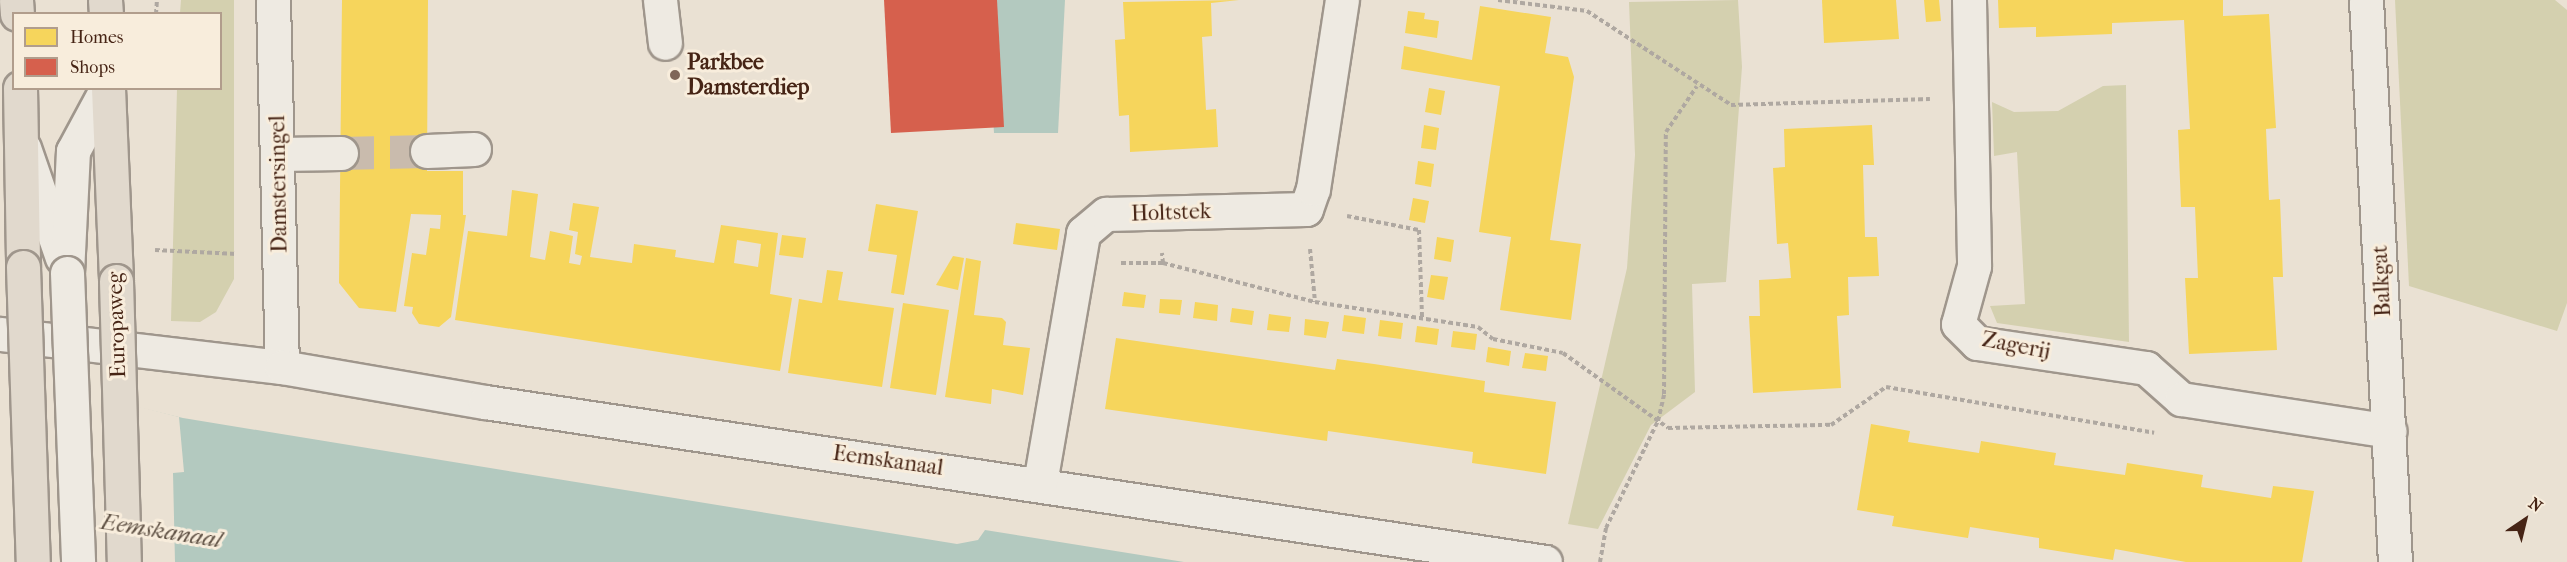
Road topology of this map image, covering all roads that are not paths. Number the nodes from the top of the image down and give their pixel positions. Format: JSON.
{"nodes":[{"id":1,"x":273,"y":0,"type":"edge"},
{"id":2,"x":660,"y":0,"type":"edge"},
{"id":3,"x":1342,"y":0,"type":"edge"},
{"id":4,"x":1969,"y":0,"type":"edge"},
{"id":5,"x":2366,"y":0,"type":"edge"},
{"id":6,"x":664,"y":43,"type":"dead end"},
{"id":7,"x":20,"y":90,"type":"edge"},
{"id":8,"x":106,"y":90,"type":"edge"},
{"id":9,"x":107,"y":90,"type":"edge"},
{"id":10,"x":22,"y":144,"type":"junction"},
{"id":11,"x":474,"y":149,"type":"dead end"},
{"id":12,"x":427,"y":151,"type":"tunnel mouth"},
{"id":13,"x":341,"y":153,"type":"tunnel mouth"},
{"id":14,"x":279,"y":154,"type":"junction"},
{"id":15,"x":67,"y":273,"type":"junction"},
{"id":16,"x":0,"y":334,"type":"edge"},
{"id":17,"x":282,"y":367,"type":"junction"},
{"id":18,"x":2390,"y":431,"type":"junction"},
{"id":19,"x":1041,"y":483,"type":"junction"},
{"id":20,"x":33,"y":562,"type":"edge"},
{"id":21,"x":78,"y":562,"type":"edge"},
{"id":22,"x":124,"y":562,"type":"edge"},
{"id":23,"x":1545,"y":562,"type":"edge"},
{"id":24,"x":2395,"y":562,"type":"edge"}],
"edges":[{"from":1,"to":14,"type":"street","name":"Damstersingel"},
{"from":2,"to":6,"type":"street"},
{"from":3,"to":19,"type":"street","name":"Holtstek"},
{"from":4,"to":18,"type":"street","name":"Zagerij"},
{"from":5,"to":18,"type":"street","name":"Balkgat"},
{"from":7,"to":10,"type":"main road","name":"Europaweg"},
{"from":8,"to":15,"type":"street","name":"Europaweg"},
{"from":9,"to":22,"type":"main road","name":"Europaweg","bridge":true},
{"from":10,"to":15,"type":"street","name":"Europaweg"},
{"from":10,"to":20,"type":"main road","name":"Europaweg","bridge":true},
{"from":11,"to":12,"type":"street"},
{"from":13,"to":14,"type":"street"},
{"from":14,"to":17,"type":"street","name":"Damstersingel"},
{"from":15,"to":21,"type":"street","name":"Europaweg","bridge":true},
{"from":16,"to":17,"type":"street","name":"Eemskanaal"},
{"from":17,"to":19,"type":"street","name":"Eemskanaal"},
{"from":18,"to":24,"type":"street","name":"Balkgat"},
{"from":19,"to":23,"type":"street","name":"Eemskanaal"}]}
